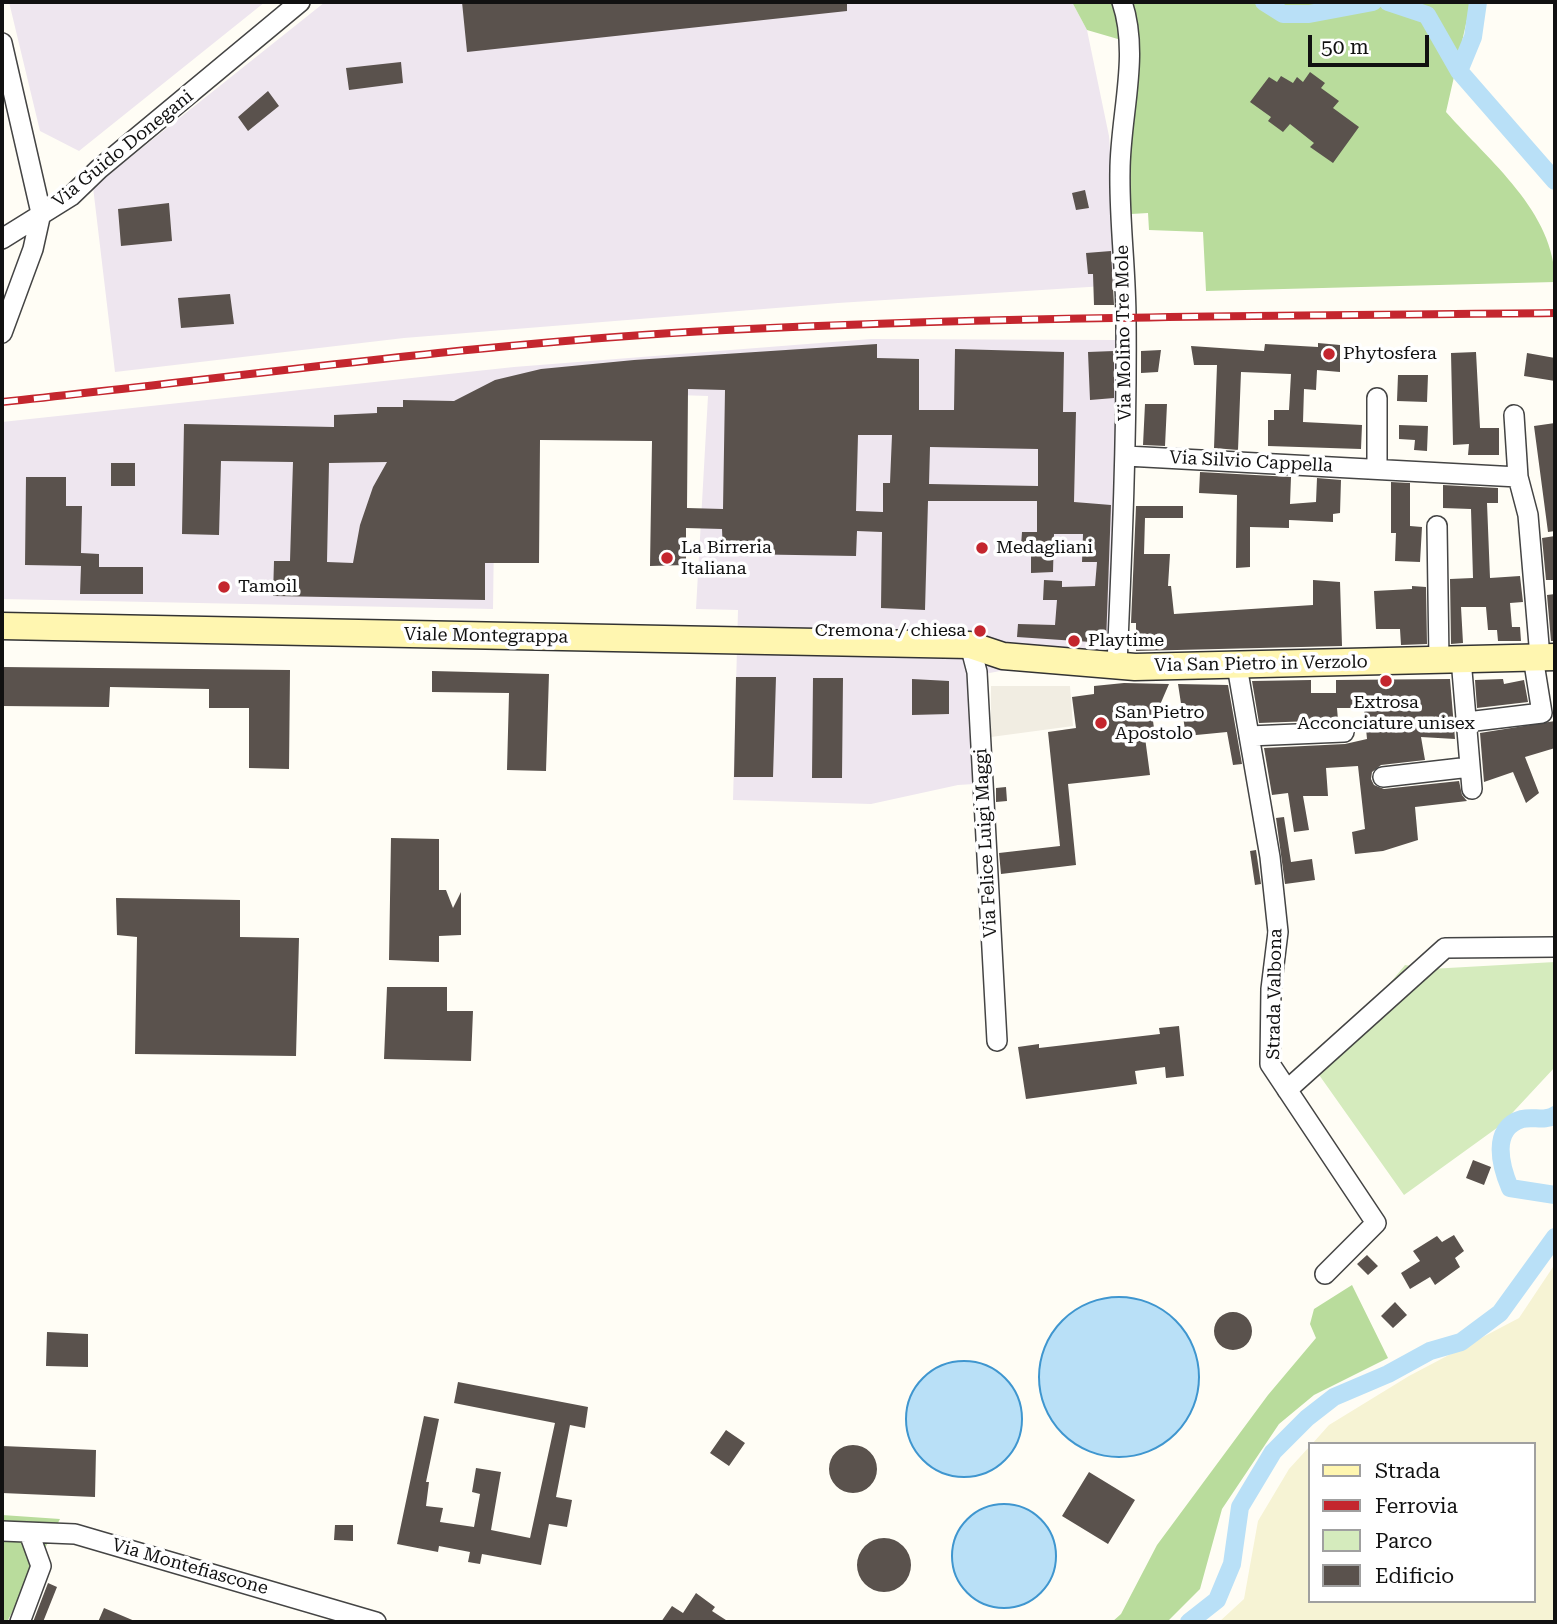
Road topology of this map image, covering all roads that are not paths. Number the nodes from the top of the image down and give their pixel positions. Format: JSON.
{"nodes":[{"id":1,"x":300,"y":2,"type":"edge"},
{"id":2,"x":1122,"y":2,"type":"edge"},
{"id":3,"x":2,"y":43,"type":"edge"},
{"id":4,"x":41,"y":214,"type":"junction"},
{"id":5,"x":2,"y":239,"type":"edge"},
{"id":6,"x":2,"y":246,"type":"edge"},
{"id":7,"x":32,"y":253,"type":"junction"},
{"id":8,"x":2,"y":333,"type":"edge"},
{"id":9,"x":1377,"y":398,"type":"dead end"},
{"id":10,"x":1514,"y":415,"type":"dead end"},
{"id":11,"x":1125,"y":456,"type":"junction"},
{"id":12,"x":1377,"y":469,"type":"junction"},
{"id":13,"x":1518,"y":477,"type":"junction"},
{"id":14,"x":1437,"y":526,"type":"dead end"},
{"id":15,"x":2,"y":626,"type":"edge"},
{"id":16,"x":970,"y":645,"type":"junction"},
{"id":17,"x":1543,"y":657,"type":"edge"},
{"id":18,"x":1450,"y":660,"type":"junction"},
{"id":19,"x":1116,"y":665,"type":"junction"},
{"id":20,"x":1237,"y":666,"type":"junction"},
{"id":21,"x":1467,"y":722,"type":"junction"},
{"id":22,"x":1344,"y":732,"type":"dead end"},
{"id":23,"x":1249,"y":736,"type":"junction"},
{"id":24,"x":1471,"y":767,"type":"junction"},
{"id":25,"x":1382,"y":777,"type":"dead end"},
{"id":26,"x":1472,"y":789,"type":"dead end"},
{"id":27,"x":1555,"y":947,"type":"edge"},
{"id":28,"x":997,"y":1041,"type":"dead end"},
{"id":29,"x":1287,"y":1090,"type":"junction"},
{"id":30,"x":1325,"y":1274,"type":"dead end"},
{"id":31,"x":2,"y":1531,"type":"edge"},
{"id":32,"x":29,"y":1533,"type":"junction"},
{"id":33,"x":20,"y":1622,"type":"edge"},
{"id":34,"x":376,"y":1622,"type":"edge"}],
"edges":[{"from":1,"to":4,"type":"street","name":"Via Guido Donegani"},
{"from":2,"to":11,"type":"street","name":"Via Molino Tre Mole"},
{"from":3,"to":4,"type":"street"},
{"from":4,"to":5,"type":"street"},
{"from":4,"to":7,"type":"street","name":"Via Guido Donegani"},
{"from":6,"to":7,"type":"street"},
{"from":7,"to":8,"type":"street","name":"Via Guido Donegani"},
{"from":9,"to":12,"type":"street"},
{"from":10,"to":13,"type":"street"},
{"from":11,"to":12,"type":"street","name":"Via Silvio Cappella"},
{"from":11,"to":19,"type":"street","name":"Via Molino Tre Mole"},
{"from":12,"to":13,"type":"street","name":"Via Silvio Cappella"},
{"from":13,"to":17,"type":"street"},
{"from":14,"to":18,"type":"street"},
{"from":15,"to":16,"type":"main road","name":"Viale Montegrappa"},
{"from":16,"to":19,"type":"main road","name":"Via San Pietro in Verzolo"},
{"from":16,"to":28,"type":"street","name":"Via Felice Luigi Maggi"},
{"from":17,"to":18,"type":"main road","name":"Via San Pietro in Verzolo"},
{"from":17,"to":21,"type":"street"},
{"from":18,"to":20,"type":"main road","name":"Via San Pietro in Verzolo"},
{"from":18,"to":21,"type":"street"},
{"from":19,"to":20,"type":"main road","name":"Via San Pietro in Verzolo"},
{"from":20,"to":23,"type":"street","name":"Strada Valbona"},
{"from":21,"to":24,"type":"street"},
{"from":22,"to":23,"type":"street"},
{"from":23,"to":29,"type":"street","name":"Strada Valbona"},
{"from":24,"to":25,"type":"street"},
{"from":24,"to":26,"type":"street"},
{"from":27,"to":29,"type":"street"},
{"from":29,"to":30,"type":"street","name":"Strada Valbona"},
{"from":31,"to":32,"type":"street","name":"Via Montefiascone"},
{"from":32,"to":33,"type":"street"},
{"from":32,"to":34,"type":"street","name":"Via Montefiascone"}]}
